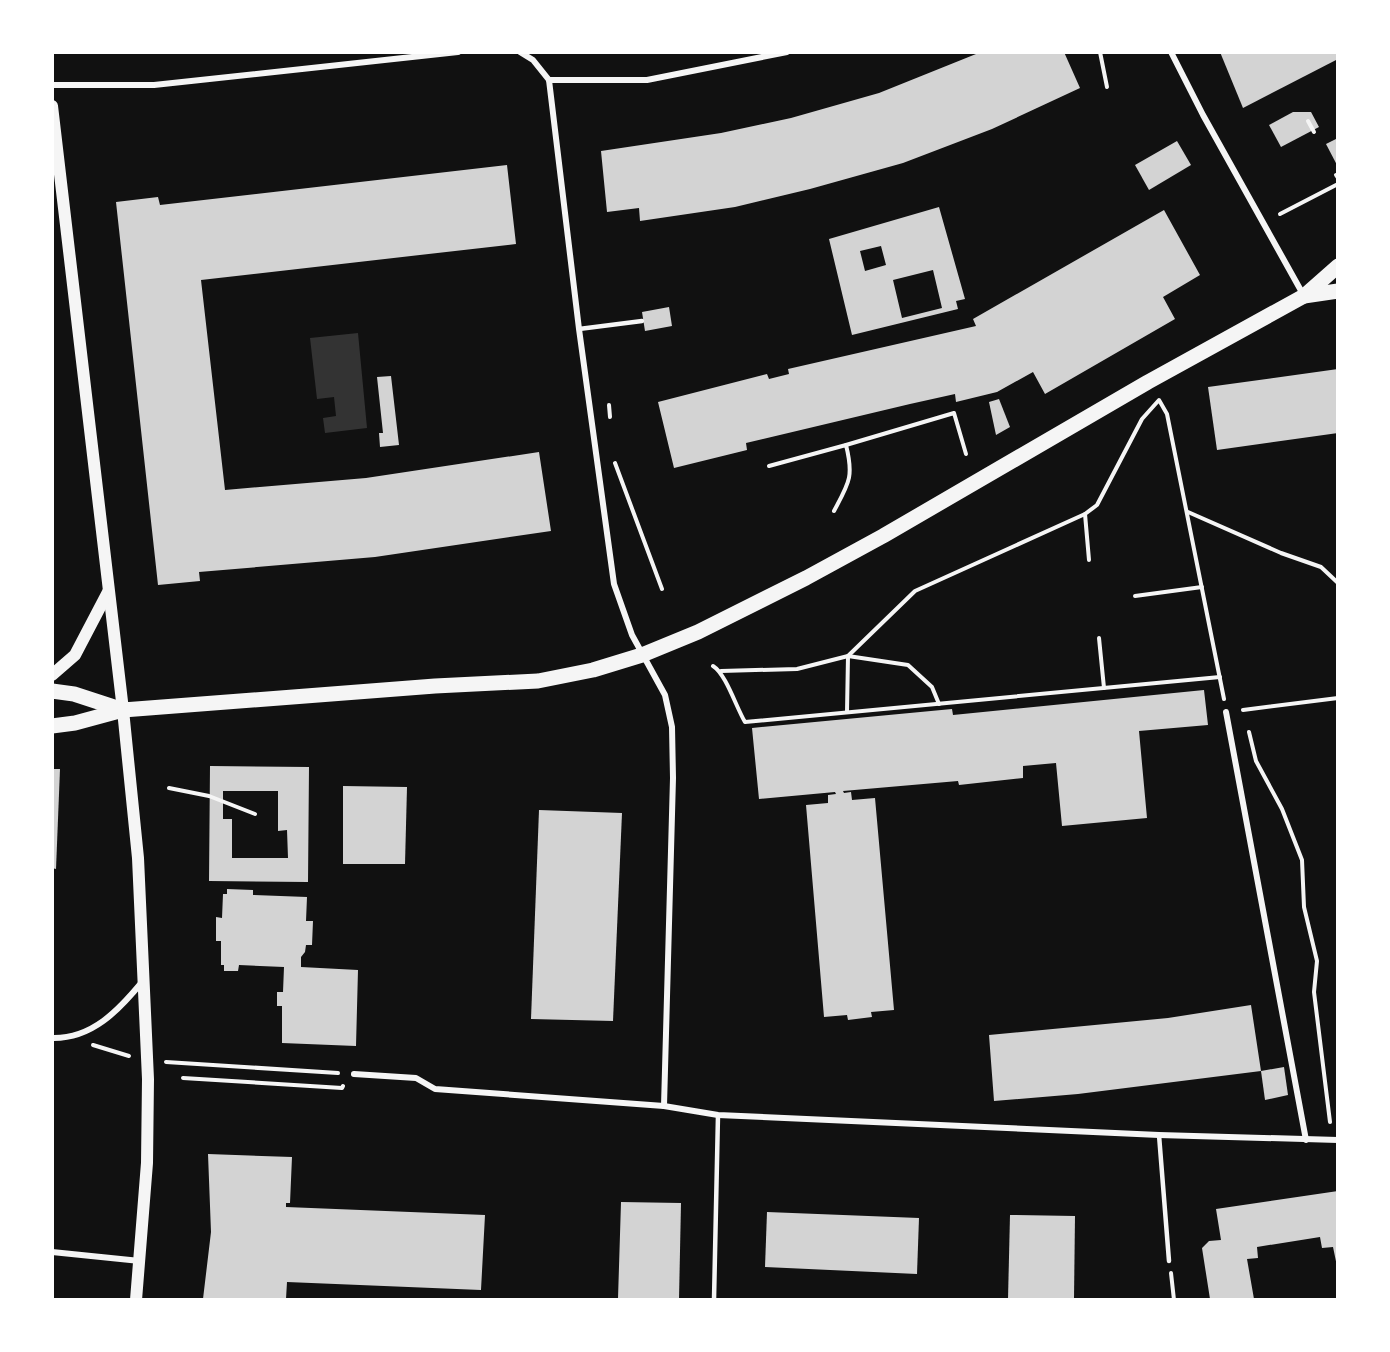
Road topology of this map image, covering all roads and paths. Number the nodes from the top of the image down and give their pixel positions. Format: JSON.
{"nodes":[{"id":1,"x":458,"y":52,"type":"edge"},
{"id":2,"x":520,"y":52,"type":"edge"},
{"id":3,"x":787,"y":52,"type":"edge"},
{"id":4,"x":1100,"y":52,"type":"edge"},
{"id":5,"x":1171,"y":52,"type":"edge"},
{"id":6,"x":549,"y":80,"type":"junction"},
{"id":7,"x":52,"y":85,"type":"edge"},
{"id":8,"x":1107,"y":87,"type":"dead end"},
{"id":9,"x":52,"y":106,"type":"edge"},
{"id":10,"x":1308,"y":121,"type":"dead end"},
{"id":11,"x":1314,"y":132,"type":"dead end"},
{"id":12,"x":1338,"y":184,"type":"edge"},
{"id":13,"x":1280,"y":214,"type":"dead end"},
{"id":14,"x":1338,"y":266,"type":"edge"},
{"id":15,"x":1338,"y":291,"type":"edge"},
{"id":16,"x":1304,"y":296,"type":"junction"},
{"id":17,"x":642,"y":321,"type":"dead end"},
{"id":18,"x":579,"y":329,"type":"junction"},
{"id":19,"x":609,"y":405,"type":"dead end"},
{"id":20,"x":611,"y":428,"type":"dead end"},
{"id":21,"x":846,"y":445,"type":"junction"},
{"id":22,"x":966,"y":454,"type":"dead end"},
{"id":23,"x":615,"y":461,"type":"dead end"},
{"id":24,"x":769,"y":466,"type":"dead end"},
{"id":25,"x":834,"y":511,"type":"dead end"},
{"id":26,"x":1187,"y":512,"type":"junction"},
{"id":27,"x":1085,"y":514,"type":"junction"},
{"id":28,"x":1089,"y":560,"type":"dead end"},
{"id":29,"x":1338,"y":583,"type":"edge"},
{"id":30,"x":1202,"y":587,"type":"junction"},
{"id":31,"x":662,"y":589,"type":"dead end"},
{"id":32,"x":108,"y":592,"type":"junction"},
{"id":33,"x":1135,"y":596,"type":"dead end"},
{"id":34,"x":1100,"y":638,"type":"dead end"},
{"id":35,"x":642,"y":655,"type":"junction"},
{"id":36,"x":848,"y":656,"type":"junction"},
{"id":37,"x":713,"y":666,"type":"dead end"},
{"id":38,"x":721,"y":671,"type":"junction"},
{"id":39,"x":52,"y":675,"type":"edge"},
{"id":40,"x":1220,"y":677,"type":"junction"},
{"id":41,"x":1104,"y":688,"type":"junction"},
{"id":42,"x":52,"y":691,"type":"edge"},
{"id":43,"x":1338,"y":698,"type":"edge"},
{"id":44,"x":939,"y":704,"type":"junction"},
{"id":45,"x":123,"y":710,"type":"junction"},
{"id":46,"x":1244,"y":710,"type":"junction"},
{"id":47,"x":847,"y":712,"type":"junction"},
{"id":48,"x":1226,"y":712,"type":"junction"},
{"id":49,"x":1246,"y":720,"type":"dead end"},
{"id":50,"x":52,"y":726,"type":"edge"},
{"id":51,"x":1248,"y":730,"type":"dead end"},
{"id":52,"x":169,"y":788,"type":"dead end"},
{"id":53,"x":255,"y":814,"type":"dead end"},
{"id":54,"x":143,"y":979,"type":"junction"},
{"id":55,"x":52,"y":1038,"type":"edge"},
{"id":56,"x":68,"y":1038,"type":"junction"},
{"id":57,"x":148,"y":1061,"type":"junction"},
{"id":58,"x":184,"y":1063,"type":"dead end"},
{"id":59,"x":344,"y":1073,"type":"junction"},
{"id":60,"x":354,"y":1074,"type":"joint"},
{"id":61,"x":183,"y":1078,"type":"dead end"},
{"id":62,"x":664,"y":1106,"type":"junction"},
{"id":63,"x":718,"y":1115,"type":"junction"},
{"id":64,"x":1330,"y":1122,"type":"dead end"},
{"id":65,"x":1159,"y":1135,"type":"junction"},
{"id":66,"x":1306,"y":1140,"type":"junction"},
{"id":67,"x":1338,"y":1140,"type":"edge"},
{"id":68,"x":52,"y":1252,"type":"edge"},
{"id":69,"x":140,"y":1261,"type":"junction"},
{"id":70,"x":1169,"y":1261,"type":"joint"},
{"id":71,"x":136,"y":1299,"type":"edge"},
{"id":72,"x":714,"y":1299,"type":"edge"},
{"id":73,"x":1174,"y":1299,"type":"edge"}],
"edges":[{"from":1,"to":7,"type":"street"},
{"from":2,"to":6,"type":"street"},
{"from":3,"to":6,"type":"street"},
{"from":4,"to":8,"type":"path"},
{"from":5,"to":16,"type":"street"},
{"from":6,"to":18,"type":"street"},
{"from":9,"to":32,"type":"main road"},
{"from":10,"to":11,"type":"path"},
{"from":12,"to":13,"type":"path"},
{"from":14,"to":16,"type":"main road"},
{"from":15,"to":16,"type":"main road"},
{"from":16,"to":35,"type":"main road"},
{"from":17,"to":18,"type":"lane"},
{"from":18,"to":35,"type":"street"},
{"from":19,"to":20,"type":"path"},
{"from":21,"to":22,"type":"path"},
{"from":21,"to":24,"type":"path"},
{"from":21,"to":25,"type":"path"},
{"from":23,"to":31,"type":"path"},
{"from":26,"to":27,"type":"path"},
{"from":26,"to":29,"type":"path"},
{"from":26,"to":30,"type":"path"},
{"from":27,"to":28,"type":"path"},
{"from":27,"to":36,"type":"path"},
{"from":30,"to":33,"type":"path"},
{"from":30,"to":40,"type":"path"},
{"from":32,"to":39,"type":"main road"},
{"from":32,"to":45,"type":"main road"},
{"from":34,"to":41,"type":"path"},
{"from":35,"to":45,"type":"main road"},
{"from":35,"to":62,"type":"street"},
{"from":36,"to":38,"type":"path"},
{"from":36,"to":44,"type":"path"},
{"from":36,"to":47,"type":"path"},
{"from":37,"to":38,"type":"path"},
{"from":38,"to":47,"type":"path"},
{"from":40,"to":41,"type":"path"},
{"from":40,"to":48,"type":"path"},
{"from":41,"to":44,"type":"path"},
{"from":42,"to":45,"type":"main road"},
{"from":43,"to":46,"type":"path"},
{"from":44,"to":47,"type":"path"},
{"from":45,"to":50,"type":"main road"},
{"from":45,"to":54,"type":"main road"},
{"from":46,"to":48,"type":"path"},
{"from":46,"to":49,"type":"path"},
{"from":48,"to":66,"type":"street"},
{"from":51,"to":64,"type":"path"},
{"from":52,"to":53,"type":"path"},
{"from":54,"to":56,"type":"street"},
{"from":54,"to":57,"type":"main road"},
{"from":55,"to":56,"type":"street"},
{"from":56,"to":57,"type":"path"},
{"from":57,"to":69,"type":"main road"},
{"from":58,"to":59,"type":"path"},
{"from":59,"to":60,"type":"path"},
{"from":59,"to":61,"type":"path"},
{"from":60,"to":62,"type":"street"},
{"from":62,"to":63,"type":"street"},
{"from":63,"to":65,"type":"street"},
{"from":63,"to":72,"type":"lane"},
{"from":65,"to":66,"type":"street"},
{"from":65,"to":70,"type":"lane"},
{"from":66,"to":67,"type":"street"},
{"from":68,"to":69,"type":"street"},
{"from":69,"to":71,"type":"main road"},
{"from":70,"to":73,"type":"path"}]}
